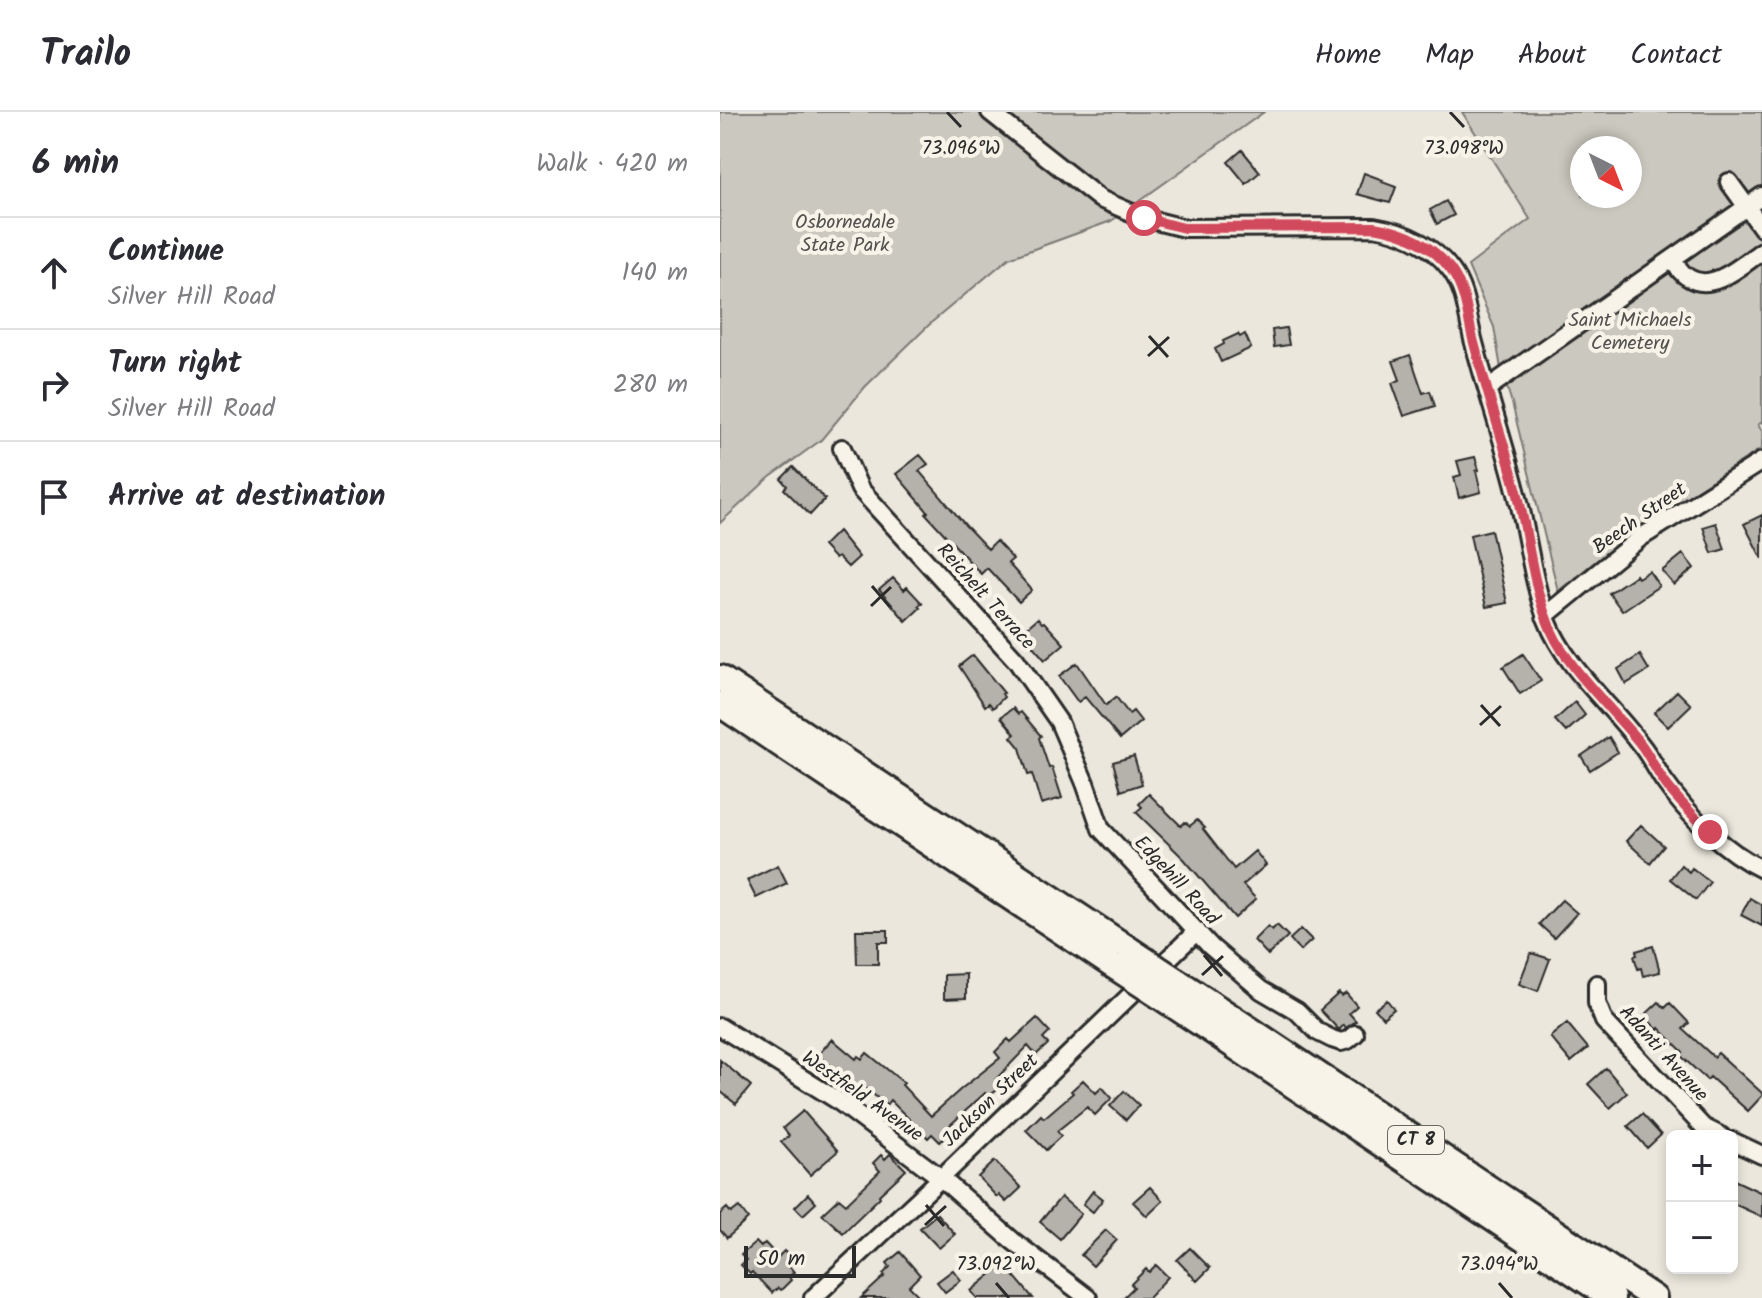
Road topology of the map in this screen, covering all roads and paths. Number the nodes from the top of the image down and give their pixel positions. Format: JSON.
{"nodes":[{"id":1,"x":990,"y":112,"type":"edge"},
{"id":2,"x":1729,"y":182,"type":"dead end"},
{"id":3,"x":1762,"y":196,"type":"edge"},
{"id":4,"x":1747,"y":206,"type":"junction"},
{"id":5,"x":1762,"y":228,"type":"edge"},
{"id":6,"x":1762,"y":251,"type":"edge"},
{"id":7,"x":1672,"y":259,"type":"junction"},
{"id":8,"x":1488,"y":388,"type":"junction"},
{"id":9,"x":842,"y":448,"type":"dead end"},
{"id":10,"x":1762,"y":461,"type":"edge"},
{"id":11,"x":1545,"y":616,"type":"junction"},
{"id":12,"x":720,"y":678,"type":"edge"},
{"id":13,"x":720,"y":704,"type":"edge"},
{"id":14,"x":1085,"y":783,"type":"joint"},
{"id":15,"x":1762,"y":869,"type":"edge"},
{"id":16,"x":1197,"y":931,"type":"junction"},
{"id":17,"x":1121,"y":958,"type":"junction"},
{"id":18,"x":1597,"y":984,"type":"dead end"},
{"id":19,"x":1169,"y":989,"type":"junction"},
{"id":20,"x":720,"y":1027,"type":"edge"},
{"id":21,"x":1355,"y":1034,"type":"dead end"},
{"id":22,"x":1709,"y":1130,"type":"edge"},
{"id":23,"x":1738,"y":1144,"type":"edge"},
{"id":24,"x":1762,"y":1155,"type":"edge"},
{"id":25,"x":941,"y":1178,"type":"junction"},
{"id":26,"x":813,"y":1298,"type":"edge"},
{"id":27,"x":1088,"y":1298,"type":"edge"},
{"id":28,"x":1612,"y":1298,"type":"edge"},
{"id":29,"x":1654,"y":1298,"type":"edge"}],
"edges":[{"from":1,"to":8,"type":"street"},
{"from":2,"to":4,"type":"street"},
{"from":3,"to":4,"type":"street"},
{"from":4,"to":5,"type":"street"},
{"from":4,"to":7,"type":"street"},
{"from":6,"to":7,"type":"street"},
{"from":7,"to":8,"type":"street"},
{"from":8,"to":11,"type":"street"},
{"from":9,"to":14,"type":"street","name":"Reichelt Terrace"},
{"from":10,"to":11,"type":"street","name":"Beech Street"},
{"from":11,"to":15,"type":"street"},
{"from":12,"to":17,"type":"highway","number":"CT 8"},
{"from":13,"to":17,"type":"highway","number":"CT 8"},
{"from":14,"to":16,"type":"street","name":"Edgehill Road"},
{"from":16,"to":21,"type":"street","name":"Edgehill Road"},
{"from":16,"to":25,"type":"street","name":"Jackson Street"},
{"from":17,"to":19,"type":"highway","number":"CT 8","bridge":true},
{"from":18,"to":22,"type":"street","name":"Adanti Avenue"},
{"from":19,"to":28,"type":"highway","number":"CT 8"},
{"from":19,"to":29,"type":"highway","number":"CT 8"},
{"from":20,"to":25,"type":"street","name":"Westfield Avenue"},
{"from":23,"to":24,"type":"street"},
{"from":25,"to":26,"type":"street","name":"Jackson Street"},
{"from":25,"to":27,"type":"street","name":"Westfield Avenue"}]}
